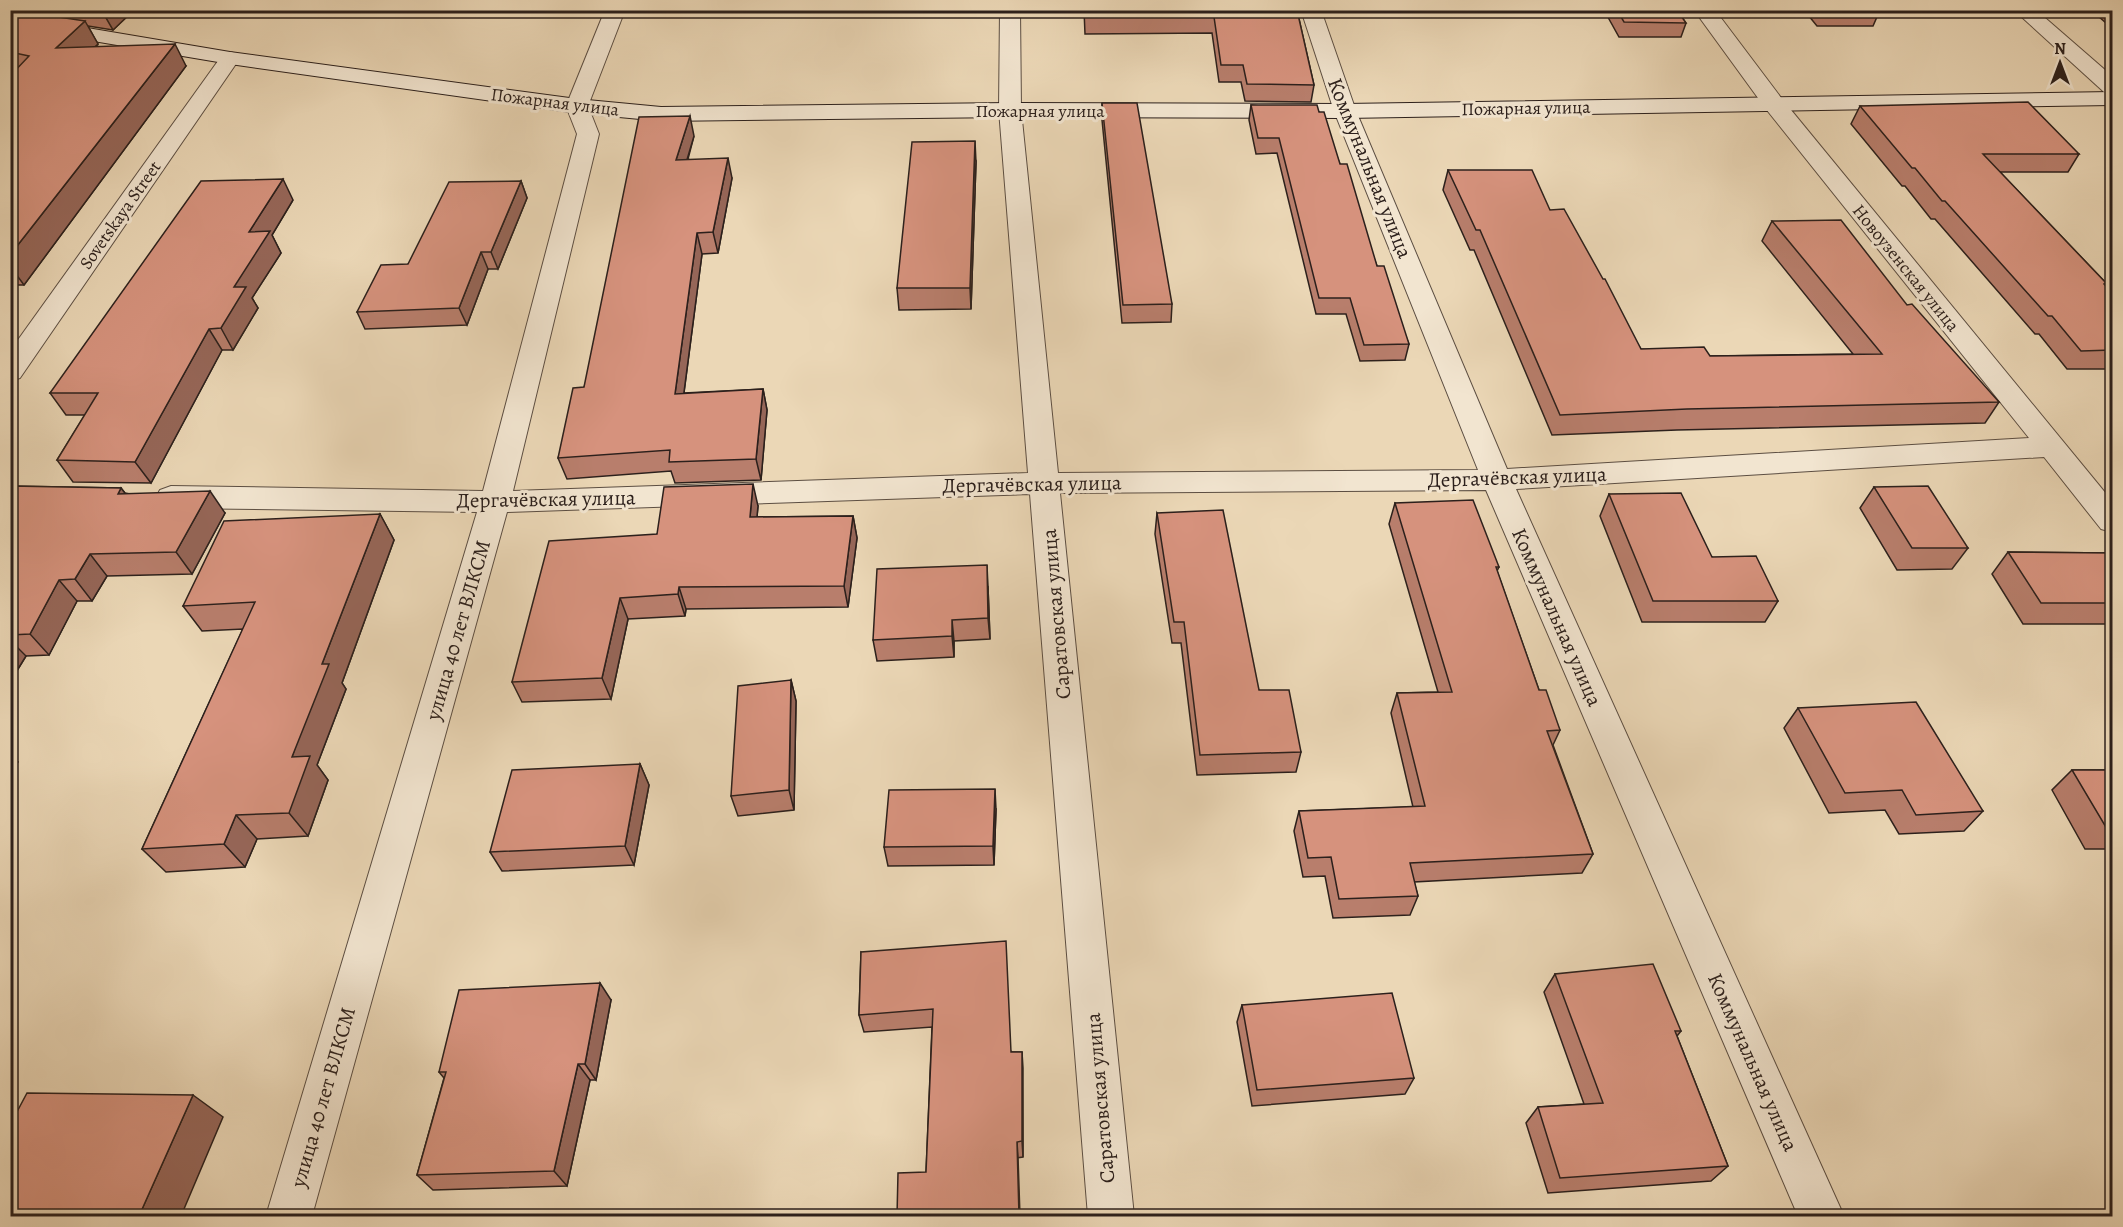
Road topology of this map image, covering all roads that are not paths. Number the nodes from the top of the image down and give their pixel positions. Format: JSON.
{"nodes":[{"id":1,"x":615,"y":10,"type":"edge"},
{"id":2,"x":1010,"y":10,"type":"edge"},
{"id":3,"x":1311,"y":10,"type":"edge"},
{"id":4,"x":1704,"y":10,"type":"edge"},
{"id":5,"x":2024,"y":10,"type":"edge"},
{"id":6,"x":10,"y":21,"type":"edge"},
{"id":7,"x":230,"y":58,"type":"junction"},
{"id":8,"x":2112,"y":87,"type":"edge"},
{"id":9,"x":2112,"y":99,"type":"edge"},
{"id":10,"x":1774,"y":105,"type":"junction"},
{"id":11,"x":578,"y":106,"type":"junction"},
{"id":12,"x":1010,"y":110,"type":"junction"},
{"id":13,"x":1346,"y":111,"type":"junction"},
{"id":14,"x":10,"y":372,"type":"edge"},
{"id":15,"x":2052,"y":447,"type":"junction"},
{"id":16,"x":1497,"y":480,"type":"junction"},
{"id":17,"x":1044,"y":483,"type":"junction"},
{"id":18,"x":140,"y":496,"type":"edge"},
{"id":19,"x":495,"y":502,"type":"junction"},
{"id":20,"x":2112,"y":521,"type":"edge"},
{"id":21,"x":289,"y":1216,"type":"edge"},
{"id":22,"x":1111,"y":1216,"type":"edge"},
{"id":23,"x":1821,"y":1216,"type":"edge"}],
"edges":[{"from":1,"to":11,"type":"street"},
{"from":2,"to":12,"type":"street","name":"Саратовская улица"},
{"from":3,"to":13,"type":"street","name":"Коммунальная улица"},
{"from":4,"to":10,"type":"street","name":"Новоузенская улица"},
{"from":5,"to":8,"type":"street"},
{"from":6,"to":7,"type":"street","name":"Пожарная улица"},
{"from":7,"to":11,"type":"street","name":"Пожарная улица"},
{"from":7,"to":14,"type":"street","name":"Sovetskaya Street"},
{"from":9,"to":10,"type":"street","name":"Пожарная улица"},
{"from":10,"to":13,"type":"street","name":"Пожарная улица"},
{"from":10,"to":15,"type":"street","name":"Новоузенская улица"},
{"from":11,"to":12,"type":"street","name":"Пожарная улица"},
{"from":11,"to":19,"type":"street","name":"улица 40 лет ВЛКСМ"},
{"from":12,"to":13,"type":"street","name":"Пожарная улица"},
{"from":12,"to":17,"type":"street","name":"Саратовская улица"},
{"from":13,"to":16,"type":"street","name":"Коммунальная улица"},
{"from":15,"to":16,"type":"street","name":"Дергачёвская улица"},
{"from":15,"to":20,"type":"street","name":"Новоузенская улица"},
{"from":16,"to":17,"type":"street","name":"Дергачёвская улица"},
{"from":16,"to":23,"type":"street","name":"Коммунальная улица"},
{"from":17,"to":19,"type":"street","name":"Дергачёвская улица"},
{"from":17,"to":22,"type":"street","name":"Саратовская улица"},
{"from":18,"to":19,"type":"street","name":"Дергачёвская улица"},
{"from":19,"to":21,"type":"street","name":"улица 40 лет ВЛКСМ"}]}
